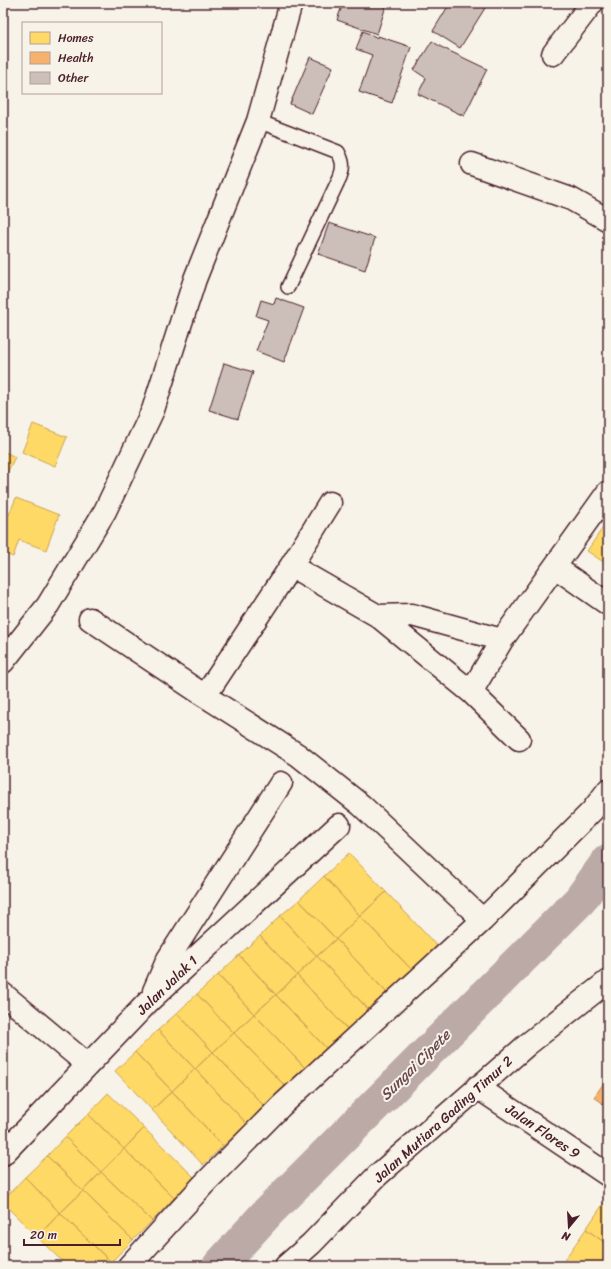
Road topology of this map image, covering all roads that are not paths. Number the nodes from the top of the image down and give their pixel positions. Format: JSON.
{"nodes":[{"id":1,"x":291,"y":3,"type":"edge"},
{"id":2,"x":592,"y":3,"type":"edge"},
{"id":3,"x":553,"y":54,"type":"dead end"},
{"id":4,"x":258,"y":121,"type":"junction"},
{"id":5,"x":472,"y":164,"type":"dead end"},
{"id":6,"x":608,"y":220,"type":"edge"},
{"id":7,"x":288,"y":287,"type":"dead end"},
{"id":8,"x":608,"y":492,"type":"edge"},
{"id":9,"x":330,"y":503,"type":"dead end"},
{"id":10,"x":291,"y":566,"type":"junction"},
{"id":11,"x":555,"y":567,"type":"junction"},
{"id":12,"x":608,"y":604,"type":"edge"},
{"id":13,"x":378,"y":616,"type":"junction"},
{"id":14,"x":90,"y":619,"type":"dead end"},
{"id":15,"x":502,"y":640,"type":"junction"},
{"id":16,"x":5,"y":657,"type":"edge"},
{"id":17,"x":470,"y":692,"type":"junction"},
{"id":18,"x":205,"y":696,"type":"junction"},
{"id":19,"x":519,"y":739,"type":"dead end"},
{"id":20,"x":281,"y":783,"type":"dead end"},
{"id":21,"x":608,"y":790,"type":"edge"},
{"id":22,"x":339,"y":825,"type":"dead end"},
{"id":23,"x":483,"y":920,"type":"junction"},
{"id":24,"x":608,"y":981,"type":"edge"},
{"id":25,"x":3,"y":994,"type":"edge"},
{"id":26,"x":149,"y":1001,"type":"junction"},
{"id":27,"x":88,"y":1065,"type":"junction"},
{"id":28,"x":477,"y":1087,"type":"junction"},
{"id":29,"x":3,"y":1154,"type":"edge"},
{"id":30,"x":608,"y":1175,"type":"edge"},
{"id":31,"x":129,"y":1266,"type":"edge"},
{"id":32,"x":286,"y":1266,"type":"edge"}],
"edges":[{"from":1,"to":4,"type":"street"},
{"from":2,"to":3,"type":"street"},
{"from":4,"to":7,"type":"lane"},
{"from":4,"to":16,"type":"street"},
{"from":5,"to":6,"type":"street"},
{"from":8,"to":11,"type":"street"},
{"from":9,"to":10,"type":"street"},
{"from":10,"to":13,"type":"street"},
{"from":10,"to":18,"type":"street"},
{"from":11,"to":12,"type":"street"},
{"from":11,"to":15,"type":"street"},
{"from":13,"to":15,"type":"street"},
{"from":13,"to":17,"type":"street"},
{"from":14,"to":18,"type":"street"},
{"from":15,"to":17,"type":"street"},
{"from":17,"to":19,"type":"street"},
{"from":18,"to":23,"type":"street"},
{"from":20,"to":26,"type":"street"},
{"from":21,"to":23,"type":"street"},
{"from":22,"to":26,"type":"street","name":"Jalan Jalak 1"},
{"from":23,"to":31,"type":"street"},
{"from":24,"to":28,"type":"street","name":"Jalan Mutiara Gading Timur 2"},
{"from":25,"to":27,"type":"street"},
{"from":26,"to":27,"type":"street","name":"Jalan Jalak 1"},
{"from":27,"to":29,"type":"street","name":"Jalan Jalak 1"},
{"from":28,"to":30,"type":"street","name":"Jalan Flores 9"},
{"from":28,"to":32,"type":"street","name":"Jalan Mutiara Gading Timur 2"}]}
